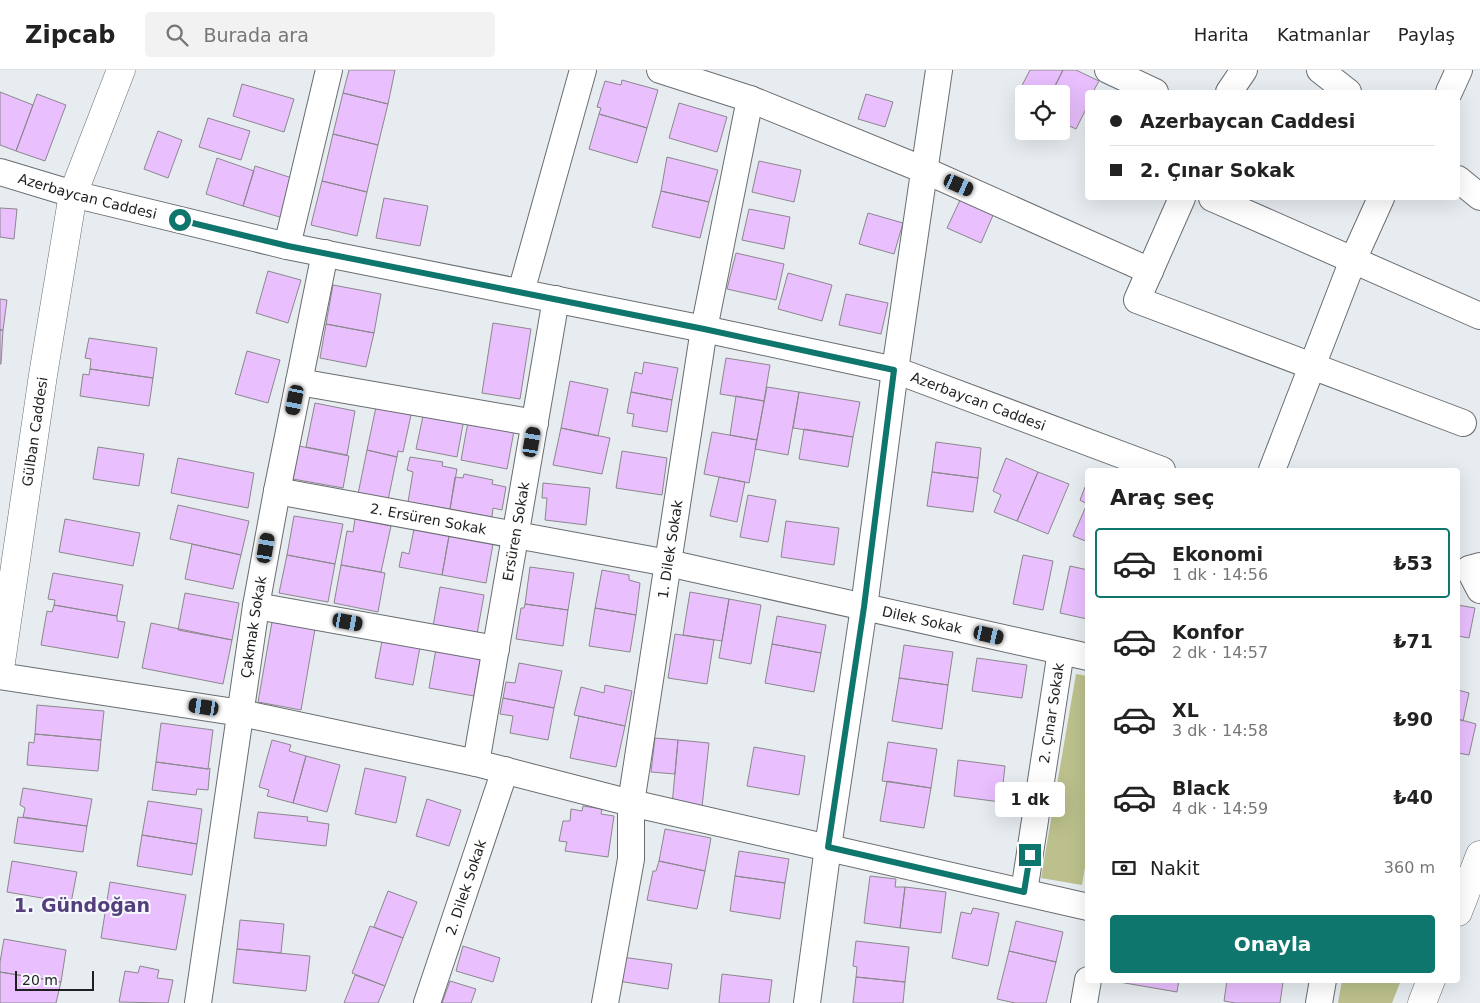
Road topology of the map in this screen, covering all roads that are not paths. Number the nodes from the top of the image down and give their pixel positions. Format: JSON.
{"nodes":[{"id":1,"x":121,"y":70,"type":"edge"},
{"id":2,"x":329,"y":70,"type":"edge"},
{"id":3,"x":583,"y":70,"type":"edge"},
{"id":4,"x":660,"y":70,"type":"edge"},
{"id":5,"x":938,"y":70,"type":"edge"},
{"id":6,"x":1108,"y":70,"type":"edge"},
{"id":7,"x":1244,"y":70,"type":"edge"},
{"id":8,"x":1320,"y":70,"type":"edge"},
{"id":9,"x":1459,"y":70,"type":"edge"},
{"id":10,"x":1151,"y":90,"type":"edge"},
{"id":11,"x":1230,"y":90,"type":"edge"},
{"id":12,"x":1345,"y":90,"type":"edge"},
{"id":13,"x":1451,"y":90,"type":"edge"},
{"id":14,"x":750,"y":99,"type":"junction"},
{"id":15,"x":924,"y":170,"type":"junction"},
{"id":16,"x":0,"y":172,"type":"edge"},
{"id":17,"x":1460,"y":181,"type":"edge"},
{"id":18,"x":73,"y":194,"type":"junction"},
{"id":19,"x":1480,"y":196,"type":"edge"},
{"id":20,"x":1181,"y":200,"type":"edge"},
{"id":21,"x":1217,"y":200,"type":"edge"},
{"id":22,"x":1380,"y":200,"type":"edge"},
{"id":23,"x":288,"y":246,"type":"junction"},
{"id":24,"x":324,"y":253,"type":"junction"},
{"id":25,"x":1353,"y":260,"type":"junction"},
{"id":26,"x":1150,"y":271,"type":"junction"},
{"id":27,"x":521,"y":292,"type":"junction"},
{"id":28,"x":556,"y":299,"type":"junction"},
{"id":29,"x":1480,"y":316,"type":"edge"},
{"id":30,"x":704,"y":329,"type":"junction"},
{"id":31,"x":1312,"y":366,"type":"junction"},
{"id":32,"x":894,"y":370,"type":"junction"},
{"id":33,"x":299,"y":382,"type":"junction"},
{"id":34,"x":535,"y":423,"type":"junction"},
{"id":35,"x":1463,"y":423,"type":"dead end"},
{"id":36,"x":1157,"y":468,"type":"edge"},
{"id":37,"x":1273,"y":468,"type":"edge"},
{"id":38,"x":277,"y":491,"type":"junction"},
{"id":39,"x":516,"y":535,"type":"junction"},
{"id":40,"x":668,"y":563,"type":"junction"},
{"id":41,"x":256,"y":606,"type":"junction"},
{"id":42,"x":864,"y":607,"type":"junction"},
{"id":43,"x":496,"y":648,"type":"junction"},
{"id":44,"x":1061,"y":651,"type":"junction"},
{"id":45,"x":1085,"y":656,"type":"edge"},
{"id":46,"x":0,"y":669,"type":"edge"},
{"id":47,"x":0,"y":676,"type":"edge"},
{"id":48,"x":241,"y":713,"type":"junction"},
{"id":49,"x":476,"y":763,"type":"junction"},
{"id":50,"x":505,"y":770,"type":"junction"},
{"id":51,"x":631,"y":802,"type":"junction"},
{"id":52,"x":828,"y":847,"type":"junction"},
{"id":53,"x":1480,"y":855,"type":"edge"},
{"id":54,"x":1024,"y":892,"type":"junction"},
{"id":55,"x":1085,"y":906,"type":"edge"},
{"id":56,"x":1460,"y":907,"type":"edge"},
{"id":57,"x":1087,"y":983,"type":"edge"},
{"id":58,"x":1322,"y":983,"type":"edge"},
{"id":59,"x":1430,"y":983,"type":"edge"},
{"id":60,"x":198,"y":1003,"type":"edge"},
{"id":61,"x":427,"y":1003,"type":"edge"},
{"id":62,"x":605,"y":1003,"type":"edge"},
{"id":63,"x":807,"y":1003,"type":"edge"},
{"id":64,"x":1084,"y":1003,"type":"edge"},
{"id":65,"x":1319,"y":1003,"type":"edge"},
{"id":66,"x":1422,"y":1003,"type":"edge"}],
"edges":[{"from":1,"to":18,"type":"main road","name":"Gülban Caddesi"},
{"from":2,"to":23,"type":"street"},
{"from":3,"to":27,"type":"street"},
{"from":4,"to":14,"type":"street"},
{"from":5,"to":15,"type":"street"},
{"from":6,"to":10,"type":"street"},
{"from":7,"to":11,"type":"street"},
{"from":8,"to":12,"type":"street"},
{"from":9,"to":13,"type":"street"},
{"from":14,"to":15,"type":"street"},
{"from":14,"to":30,"type":"street","name":"1. Dilek Sokak"},
{"from":15,"to":26,"type":"street"},
{"from":15,"to":32,"type":"street"},
{"from":16,"to":18,"type":"street","name":"Azerbaycan Caddesi"},
{"from":17,"to":19,"type":"street"},
{"from":18,"to":23,"type":"street","name":"Azerbaycan Caddesi"},
{"from":18,"to":46,"type":"main road","name":"Gülban Caddesi"},
{"from":20,"to":26,"type":"street"},
{"from":21,"to":25,"type":"street"},
{"from":22,"to":25,"type":"street"},
{"from":23,"to":24,"type":"street","name":"Azerbaycan Caddesi"},
{"from":24,"to":27,"type":"street","name":"Azerbaycan Caddesi"},
{"from":24,"to":33,"type":"street","name":"Çakmak Sokak"},
{"from":25,"to":29,"type":"street"},
{"from":25,"to":31,"type":"street"},
{"from":26,"to":31,"type":"street"},
{"from":27,"to":28,"type":"street","name":"Azerbaycan Caddesi"},
{"from":28,"to":30,"type":"street","name":"Azerbaycan Caddesi"},
{"from":28,"to":34,"type":"street","name":"Ersüren Sokak"},
{"from":30,"to":32,"type":"street","name":"Azerbaycan Caddesi"},
{"from":30,"to":40,"type":"street","name":"1. Dilek Sokak"},
{"from":31,"to":35,"type":"street"},
{"from":31,"to":37,"type":"street"},
{"from":32,"to":36,"type":"street","name":"Azerbaycan Caddesi"},
{"from":32,"to":42,"type":"street"},
{"from":33,"to":34,"type":"street"},
{"from":33,"to":38,"type":"street","name":"Çakmak Sokak"},
{"from":34,"to":39,"type":"street","name":"Ersüren Sokak"},
{"from":38,"to":39,"type":"street","name":"2. Ersüren Sokak"},
{"from":38,"to":41,"type":"street","name":"Çakmak Sokak"},
{"from":39,"to":40,"type":"street","name":"2. Ersüren Sokak"},
{"from":39,"to":43,"type":"street","name":"Ersüren Sokak"},
{"from":40,"to":42,"type":"street","name":"Dilek Sokak"},
{"from":40,"to":51,"type":"street","name":"1. Dilek Sokak"},
{"from":41,"to":43,"type":"street"},
{"from":41,"to":48,"type":"street","name":"Çakmak Sokak"},
{"from":42,"to":44,"type":"street","name":"Dilek Sokak"},
{"from":42,"to":52,"type":"street"},
{"from":43,"to":49,"type":"street","name":"Ersüren Sokak"},
{"from":44,"to":45,"type":"street","name":"Dilek Sokak"},
{"from":44,"to":54,"type":"street","name":"2. Çınar Sokak"},
{"from":47,"to":48,"type":"street"},
{"from":48,"to":49,"type":"street"},
{"from":48,"to":60,"type":"street","name":"Çakmak Sokak"},
{"from":49,"to":50,"type":"street"},
{"from":50,"to":51,"type":"street"},
{"from":50,"to":61,"type":"street","name":"2. Dilek Sokak"},
{"from":51,"to":52,"type":"street"},
{"from":51,"to":62,"type":"street","name":"1. Dilek Sokak"},
{"from":52,"to":54,"type":"street"},
{"from":52,"to":63,"type":"street"},
{"from":53,"to":56,"type":"main road"},
{"from":54,"to":55,"type":"street"},
{"from":57,"to":64,"type":"street"},
{"from":58,"to":65,"type":"street"},
{"from":59,"to":66,"type":"main road"}]}
